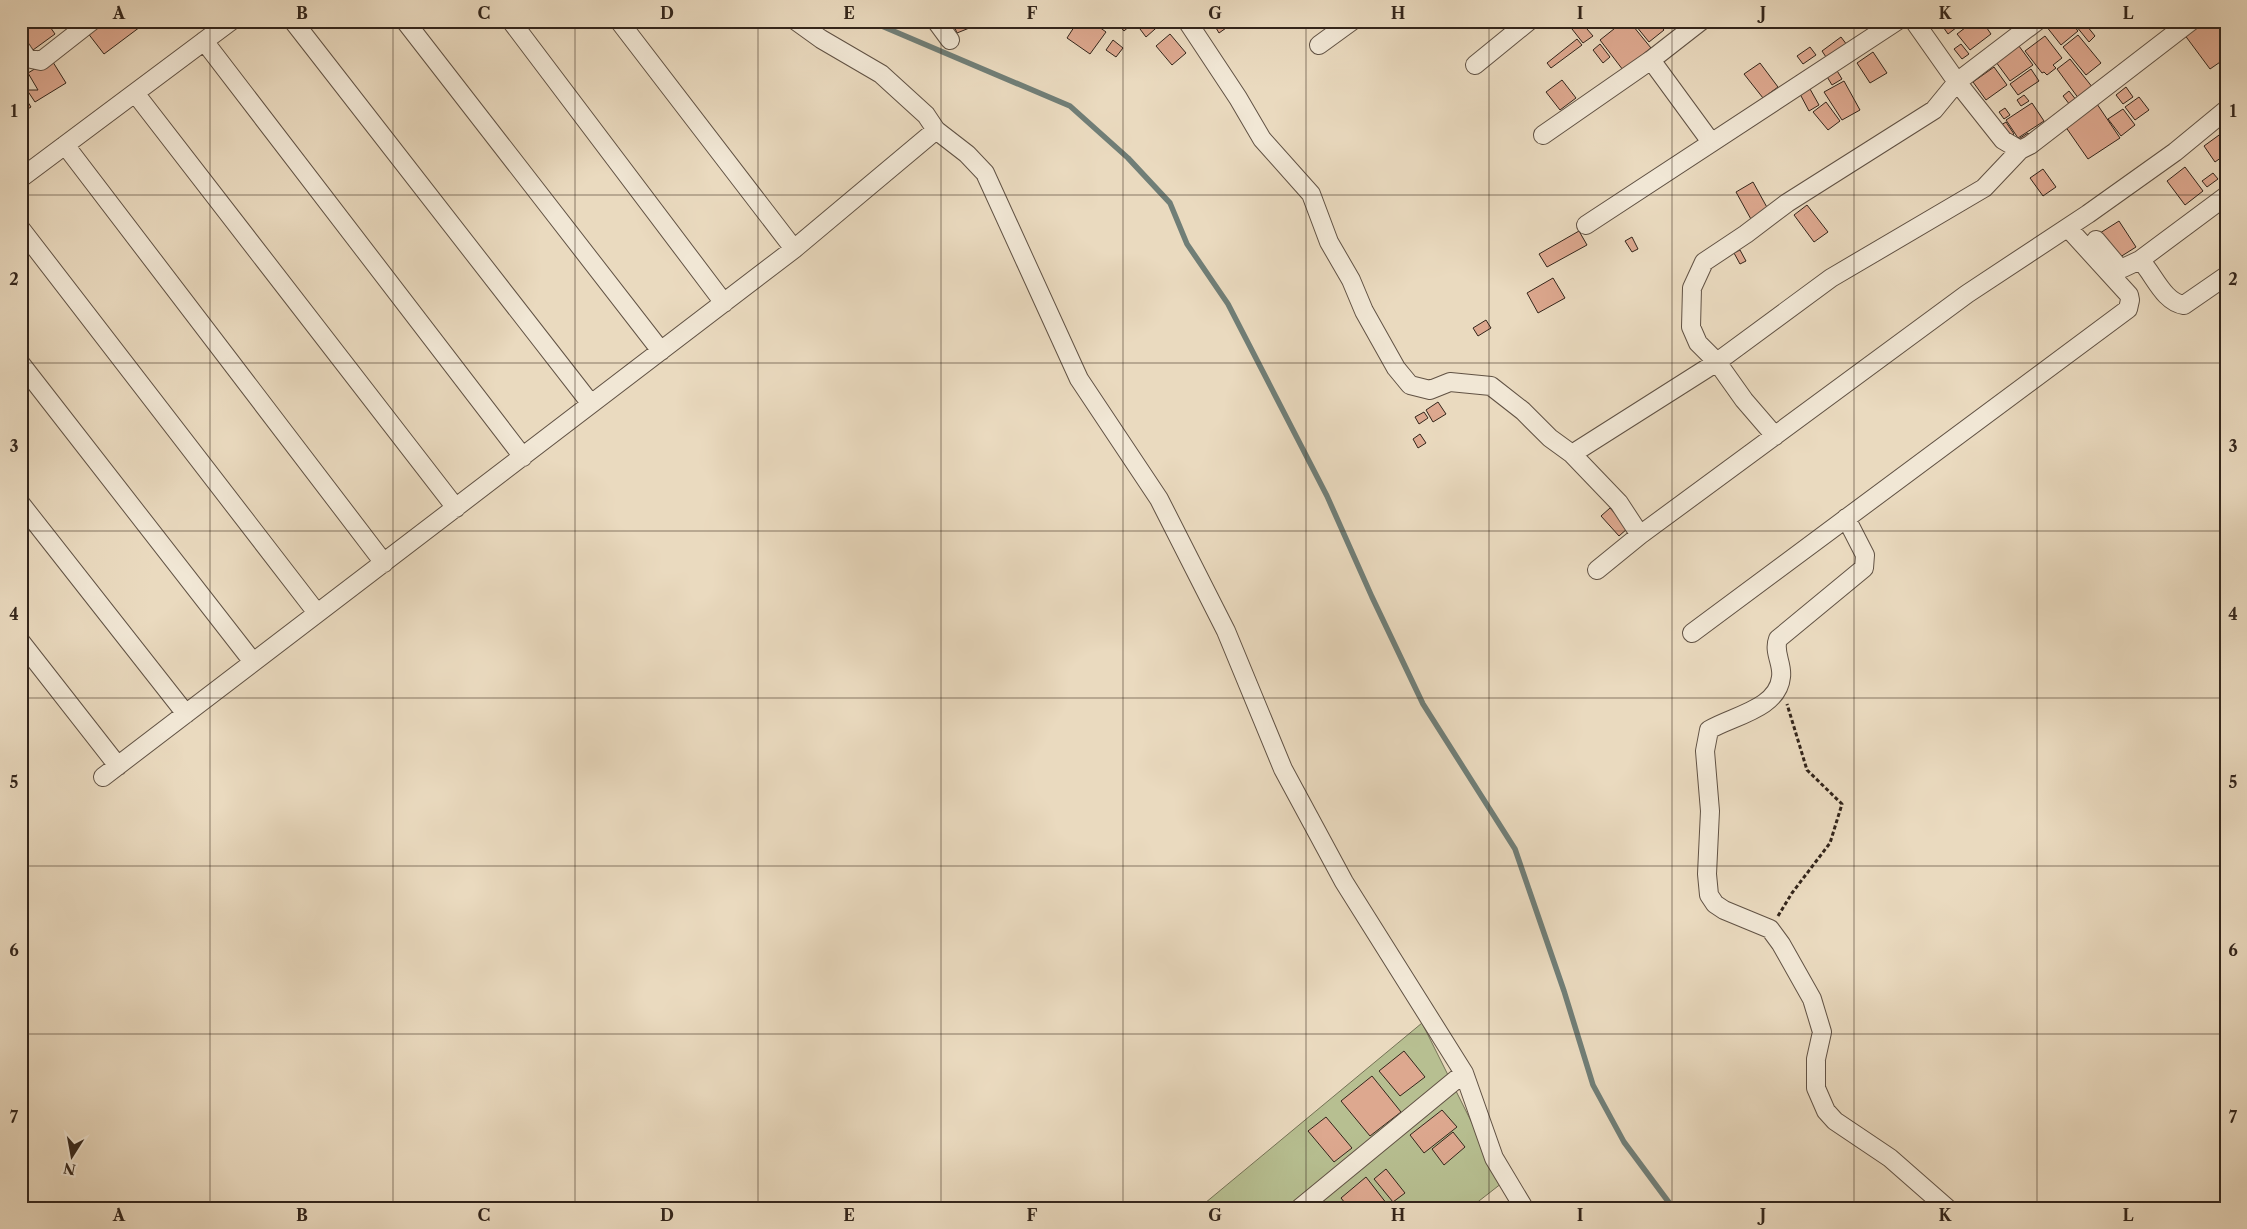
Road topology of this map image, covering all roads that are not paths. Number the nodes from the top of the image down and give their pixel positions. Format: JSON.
{"nodes":[{"id":1,"x":92,"y":21,"type":"edge"},
{"id":2,"x":231,"y":21,"type":"edge"},
{"id":3,"x":293,"y":21,"type":"edge"},
{"id":4,"x":405,"y":21,"type":"edge"},
{"id":5,"x":511,"y":21,"type":"edge"},
{"id":6,"x":619,"y":21,"type":"edge"},
{"id":7,"x":796,"y":21,"type":"edge"},
{"id":8,"x":936,"y":21,"type":"edge"},
{"id":9,"x":1186,"y":21,"type":"edge"},
{"id":10,"x":1352,"y":21,"type":"edge"},
{"id":11,"x":1529,"y":21,"type":"edge"},
{"id":12,"x":1701,"y":21,"type":"edge"},
{"id":13,"x":1897,"y":21,"type":"edge"},
{"id":14,"x":1914,"y":21,"type":"edge"},
{"id":15,"x":2037,"y":21,"type":"edge"},
{"id":16,"x":2191,"y":21,"type":"edge"},
{"id":17,"x":950,"y":40,"type":"dead end"},
{"id":18,"x":204,"y":42,"type":"junction"},
{"id":19,"x":1319,"y":45,"type":"dead end"},
{"id":20,"x":21,"y":49,"type":"edge"},
{"id":21,"x":1650,"y":60,"type":"junction"},
{"id":22,"x":1475,"y":65,"type":"dead end"},
{"id":23,"x":1957,"y":82,"type":"junction"},
{"id":24,"x":135,"y":93,"type":"junction"},
{"id":25,"x":2226,"y":110,"type":"edge"},
{"id":26,"x":936,"y":130,"type":"junction"},
{"id":27,"x":1543,"y":135,"type":"dead end"},
{"id":28,"x":1711,"y":142,"type":"junction"},
{"id":29,"x":65,"y":145,"type":"junction"},
{"id":30,"x":2020,"y":150,"type":"junction"},
{"id":31,"x":21,"y":178,"type":"edge"},
{"id":32,"x":2226,"y":196,"type":"edge"},
{"id":33,"x":1586,"y":225,"type":"dead end"},
{"id":34,"x":2068,"y":228,"type":"junction"},
{"id":35,"x":21,"y":229,"type":"edge"},
{"id":36,"x":2096,"y":240,"type":"dead end"},
{"id":37,"x":794,"y":249,"type":"junction"},
{"id":38,"x":2140,"y":260,"type":"junction"},
{"id":39,"x":2226,"y":276,"type":"edge"},
{"id":40,"x":724,"y":303,"type":"junction"},
{"id":41,"x":661,"y":351,"type":"junction"},
{"id":42,"x":1717,"y":362,"type":"junction"},
{"id":43,"x":21,"y":364,"type":"edge"},
{"id":44,"x":591,"y":404,"type":"junction"},
{"id":45,"x":1775,"y":436,"type":"junction"},
{"id":46,"x":1572,"y":454,"type":"junction"},
{"id":47,"x":523,"y":457,"type":"junction"},
{"id":48,"x":21,"y":504,"type":"edge"},
{"id":49,"x":456,"y":508,"type":"junction"},
{"id":50,"x":1846,"y":518,"type":"junction"},
{"id":51,"x":1640,"y":535,"type":"junction"},
{"id":52,"x":384,"y":563,"type":"junction"},
{"id":53,"x":1598,"y":570,"type":"dead end"},
{"id":54,"x":318,"y":613,"type":"junction"},
{"id":55,"x":1692,"y":633,"type":"dead end"},
{"id":56,"x":21,"y":642,"type":"edge"},
{"id":57,"x":253,"y":662,"type":"junction"},
{"id":58,"x":186,"y":714,"type":"junction"},
{"id":59,"x":118,"y":766,"type":"junction"},
{"id":60,"x":103,"y":777,"type":"dead end"},
{"id":61,"x":1464,"y":1073,"type":"junction"},
{"id":62,"x":1300,"y":1208,"type":"edge"},
{"id":63,"x":1524,"y":1208,"type":"edge"},
{"id":64,"x":1947,"y":1208,"type":"edge"}],
"edges":[{"from":1,"to":20,"type":"street"},
{"from":2,"to":18,"type":"street"},
{"from":3,"to":44,"type":"street"},
{"from":4,"to":41,"type":"street"},
{"from":5,"to":40,"type":"street"},
{"from":6,"to":37,"type":"street"},
{"from":7,"to":26,"type":"street"},
{"from":8,"to":17,"type":"street"},
{"from":9,"to":46,"type":"street"},
{"from":10,"to":19,"type":"street"},
{"from":11,"to":22,"type":"street"},
{"from":12,"to":21,"type":"street"},
{"from":13,"to":28,"type":"street"},
{"from":14,"to":23,"type":"street"},
{"from":15,"to":23,"type":"street"},
{"from":16,"to":30,"type":"street"},
{"from":18,"to":24,"type":"street"},
{"from":18,"to":47,"type":"street"},
{"from":21,"to":27,"type":"street"},
{"from":21,"to":28,"type":"street"},
{"from":23,"to":30,"type":"street"},
{"from":23,"to":42,"type":"street"},
{"from":24,"to":29,"type":"street"},
{"from":24,"to":49,"type":"street"},
{"from":25,"to":34,"type":"street"},
{"from":26,"to":37,"type":"street"},
{"from":26,"to":61,"type":"street"},
{"from":28,"to":33,"type":"street"},
{"from":29,"to":31,"type":"street"},
{"from":29,"to":52,"type":"street"},
{"from":30,"to":42,"type":"street"},
{"from":32,"to":38,"type":"street"},
{"from":34,"to":45,"type":"street"},
{"from":34,"to":50,"type":"street"},
{"from":35,"to":54,"type":"street"},
{"from":36,"to":38,"type":"street"},
{"from":37,"to":40,"type":"street"},
{"from":38,"to":39,"type":"street"},
{"from":40,"to":41,"type":"street"},
{"from":41,"to":44,"type":"street"},
{"from":42,"to":45,"type":"street"},
{"from":42,"to":46,"type":"street"},
{"from":43,"to":57,"type":"street"},
{"from":44,"to":47,"type":"street"},
{"from":45,"to":51,"type":"street"},
{"from":46,"to":51,"type":"street"},
{"from":47,"to":49,"type":"street"},
{"from":48,"to":58,"type":"street"},
{"from":49,"to":52,"type":"street"},
{"from":50,"to":55,"type":"street"},
{"from":50,"to":64,"type":"street"},
{"from":51,"to":53,"type":"street"},
{"from":52,"to":54,"type":"street"},
{"from":54,"to":57,"type":"street"},
{"from":56,"to":59,"type":"street"},
{"from":57,"to":58,"type":"street"},
{"from":58,"to":59,"type":"street"},
{"from":59,"to":60,"type":"street"},
{"from":61,"to":62,"type":"street"},
{"from":61,"to":63,"type":"street"}]}
